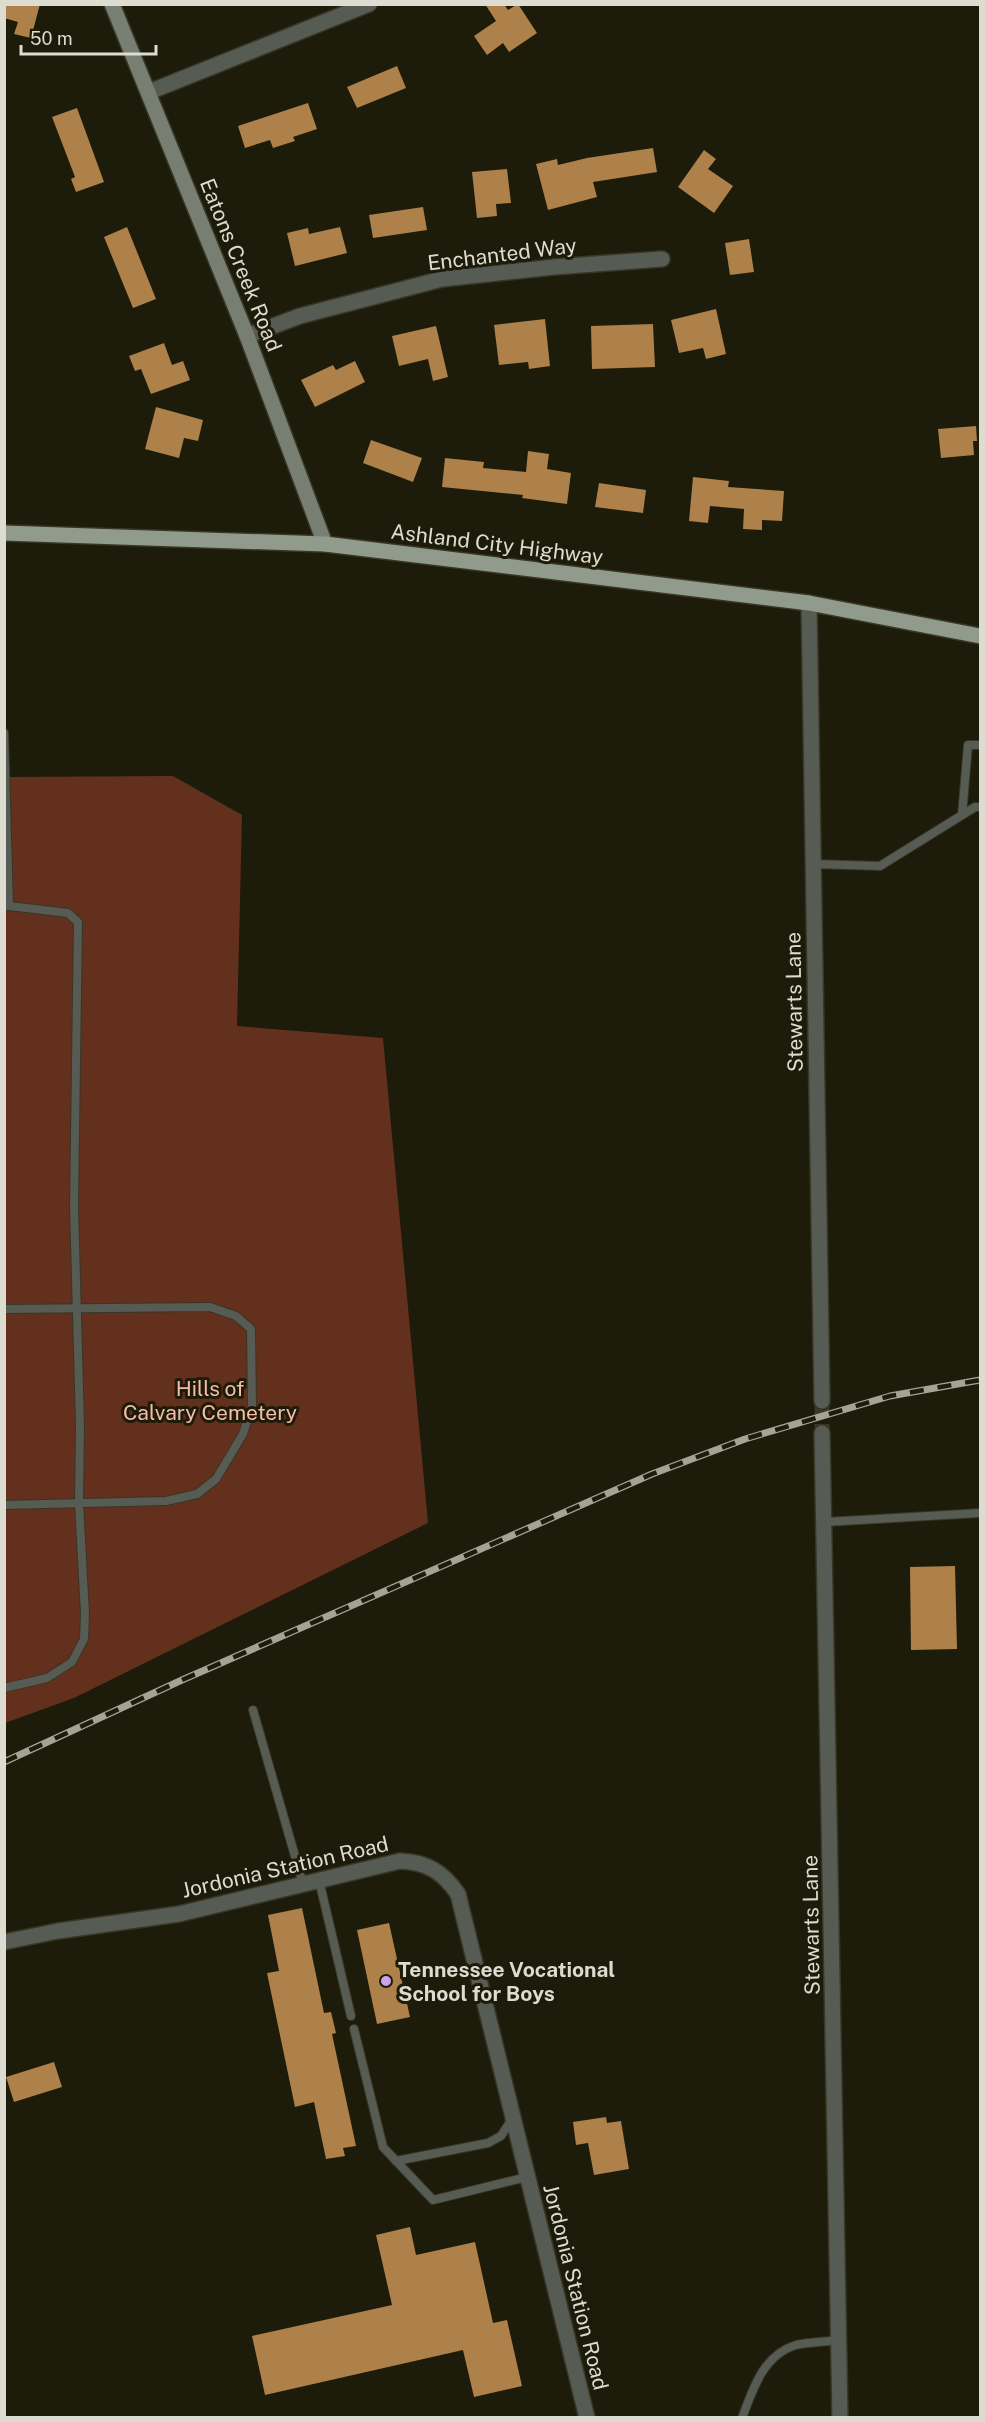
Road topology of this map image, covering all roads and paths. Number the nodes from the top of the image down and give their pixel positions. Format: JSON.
{"nodes":[{"id":1,"x":112,"y":4,"type":"edge"},
{"id":2,"x":369,"y":4,"type":"edge"},
{"id":3,"x":149,"y":92,"type":"junction"},
{"id":4,"x":662,"y":259,"type":"dead end"},
{"id":5,"x":247,"y":336,"type":"junction"},
{"id":6,"x":4,"y":533,"type":"edge"},
{"id":7,"x":326,"y":544,"type":"junction"},
{"id":8,"x":809,"y":603,"type":"junction"},
{"id":9,"x":981,"y":636,"type":"edge"},
{"id":10,"x":4,"y":733,"type":"edge"},
{"id":11,"x":981,"y":745,"type":"edge"},
{"id":12,"x":981,"y":807,"type":"edge"},
{"id":13,"x":962,"y":815,"type":"junction"},
{"id":14,"x":813,"y":864,"type":"junction"},
{"id":15,"x":7,"y":906,"type":"edge"},
{"id":16,"x":4,"y":1309,"type":"edge"},
{"id":17,"x":77,"y":1309,"type":"junction"},
{"id":18,"x":822,"y":1401,"type":"tunnel mouth"},
{"id":19,"x":822,"y":1433,"type":"tunnel mouth"},
{"id":20,"x":79,"y":1503,"type":"junction"},
{"id":21,"x":4,"y":1505,"type":"edge"},
{"id":22,"x":981,"y":1513,"type":"edge"},
{"id":23,"x":825,"y":1522,"type":"junction"},
{"id":24,"x":4,"y":1688,"type":"edge"},
{"id":25,"x":253,"y":1710,"type":"dead end"},
{"id":26,"x":319,"y":1880,"type":"junction"},
{"id":27,"x":303,"y":1884,"type":"junction"},
{"id":28,"x":4,"y":1942,"type":"edge"},
{"id":29,"x":351,"y":2016,"type":"dead end"},
{"id":30,"x":354,"y":2029,"type":"dead end"},
{"id":31,"x":513,"y":2117,"type":"junction"},
{"id":32,"x":396,"y":2162,"type":"junction"},
{"id":33,"x":527,"y":2177,"type":"junction"},
{"id":34,"x":838,"y":2340,"type":"junction"},
{"id":35,"x":587,"y":2418,"type":"edge"},
{"id":36,"x":742,"y":2418,"type":"edge"},
{"id":37,"x":840,"y":2418,"type":"edge"}],
"edges":[{"from":1,"to":3,"type":"street","name":"Eatons Creek Road"},
{"from":2,"to":3,"type":"street"},
{"from":3,"to":5,"type":"street","name":"Eatons Creek Road"},
{"from":4,"to":5,"type":"street","name":"Enchanted Way"},
{"from":5,"to":7,"type":"street","name":"Eatons Creek Road"},
{"from":6,"to":7,"type":"main road","name":"Ashland City Highway"},
{"from":7,"to":8,"type":"main road","name":"Ashland City Highway"},
{"from":8,"to":9,"type":"main road","name":"Ashland City Highway"},
{"from":8,"to":14,"type":"street","name":"Stewarts Lane"},
{"from":10,"to":15,"type":"lane"},
{"from":11,"to":13,"type":"lane"},
{"from":12,"to":13,"type":"lane"},
{"from":13,"to":14,"type":"lane"},
{"from":14,"to":18,"type":"street","name":"Stewarts Lane"},
{"from":15,"to":17,"type":"lane"},
{"from":16,"to":17,"type":"lane"},
{"from":17,"to":20,"type":"lane"},
{"from":17,"to":20,"type":"lane"},
{"from":19,"to":23,"type":"street","name":"Stewarts Lane"},
{"from":20,"to":21,"type":"lane"},
{"from":20,"to":24,"type":"lane"},
{"from":22,"to":23,"type":"lane"},
{"from":23,"to":34,"type":"street","name":"Stewarts Lane"},
{"from":25,"to":27,"type":"lane"},
{"from":26,"to":27,"type":"street","name":"Jordonia Station Road"},
{"from":26,"to":29,"type":"lane"},
{"from":26,"to":31,"type":"street","name":"Jordonia Station Road"},
{"from":27,"to":28,"type":"street","name":"Jordonia Station Road"},
{"from":30,"to":32,"type":"lane"},
{"from":31,"to":32,"type":"lane"},
{"from":31,"to":33,"type":"street","name":"Jordonia Station Road"},
{"from":32,"to":33,"type":"lane"},
{"from":33,"to":35,"type":"street","name":"Jordonia Station Road"},
{"from":34,"to":36,"type":"lane"},
{"from":34,"to":37,"type":"street","name":"Stewarts Lane"}]}
